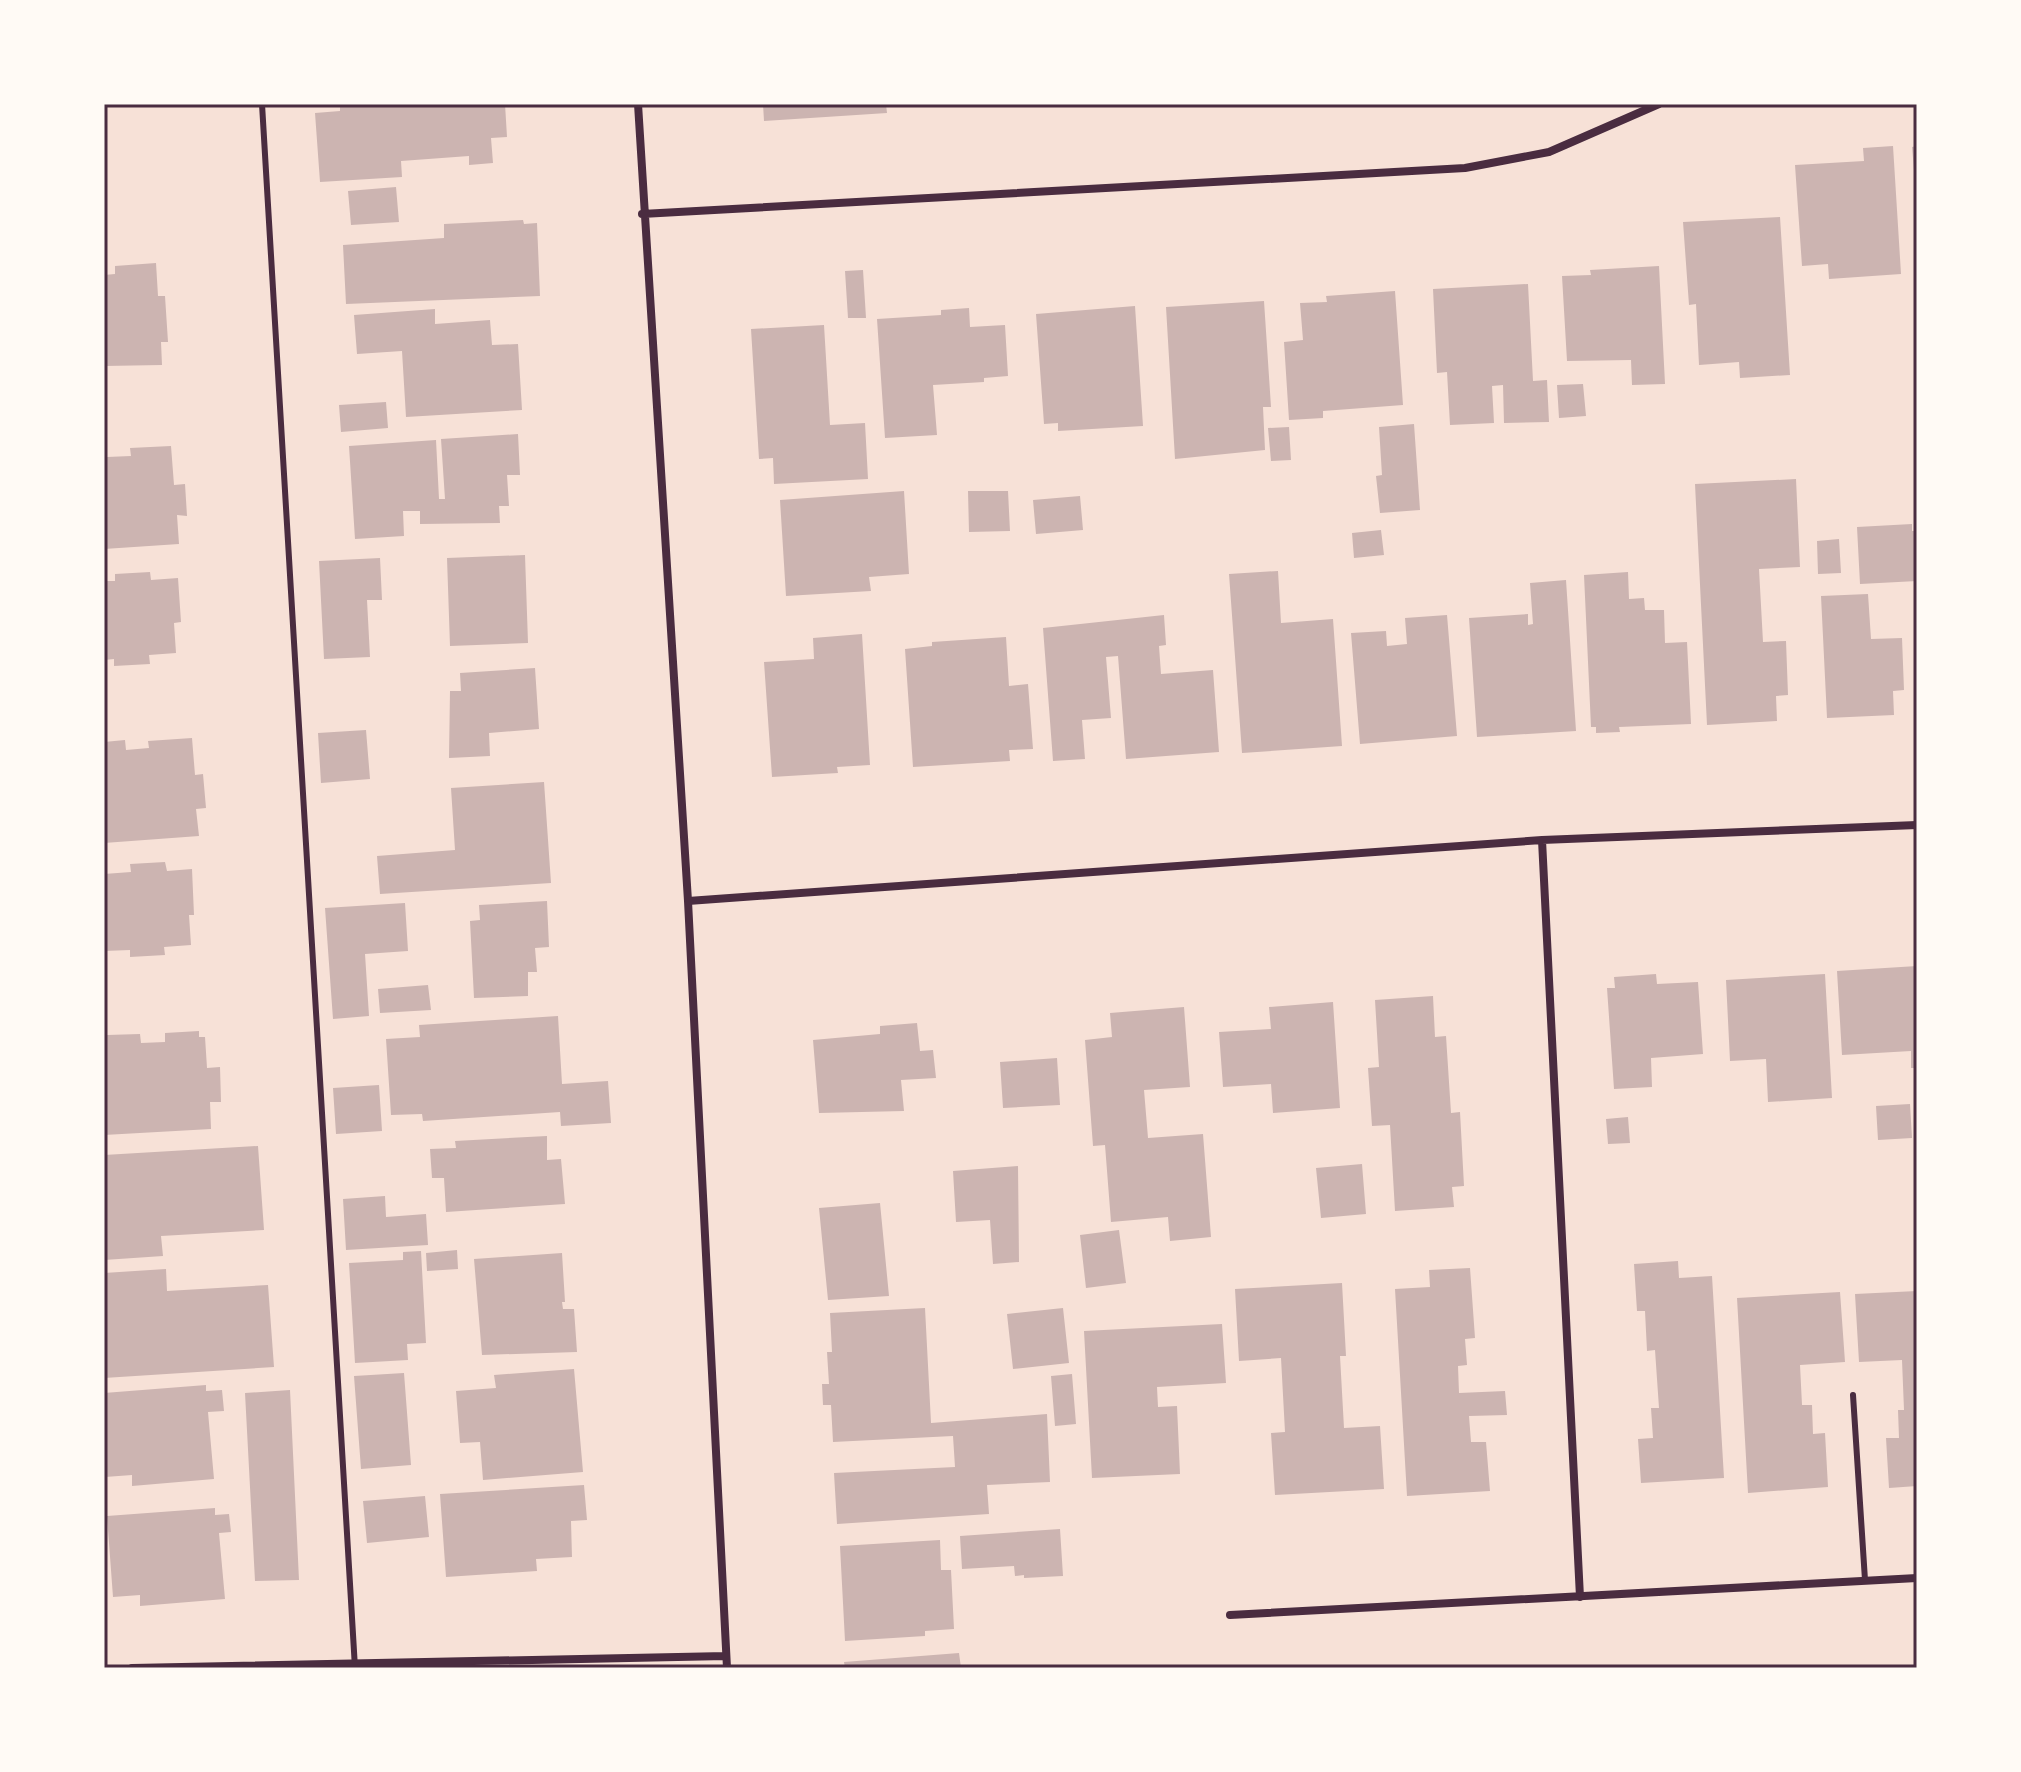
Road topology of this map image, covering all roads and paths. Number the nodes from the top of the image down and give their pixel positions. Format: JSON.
{"nodes":[{"id":1,"x":262,"y":104,"type":"edge"},
{"id":2,"x":638,"y":104,"type":"edge"},
{"id":3,"x":1659,"y":104,"type":"edge"},
{"id":4,"x":642,"y":214,"type":"junction"},
{"id":5,"x":1917,"y":825,"type":"edge"},
{"id":6,"x":1542,"y":840,"type":"junction"},
{"id":7,"x":688,"y":901,"type":"junction"},
{"id":8,"x":1853,"y":1395,"type":"dead end"},
{"id":9,"x":1917,"y":1578,"type":"edge"},
{"id":10,"x":1865,"y":1580,"type":"junction"},
{"id":11,"x":1580,"y":1597,"type":"junction"},
{"id":12,"x":1230,"y":1615,"type":"dead end"},
{"id":13,"x":726,"y":1656,"type":"junction"},
{"id":14,"x":354,"y":1666,"type":"edge"},
{"id":15,"x":132,"y":1668,"type":"edge"},
{"id":16,"x":727,"y":1668,"type":"edge"}],
"edges":[{"from":1,"to":14,"type":"lane"},
{"from":2,"to":4,"type":"street"},
{"from":3,"to":4,"type":"street"},
{"from":4,"to":7,"type":"street"},
{"from":5,"to":6,"type":"street"},
{"from":6,"to":7,"type":"street"},
{"from":6,"to":11,"type":"street"},
{"from":7,"to":13,"type":"street"},
{"from":8,"to":10,"type":"lane"},
{"from":9,"to":10,"type":"street"},
{"from":10,"to":11,"type":"street"},
{"from":11,"to":12,"type":"street"},
{"from":13,"to":14,"type":"street"},
{"from":13,"to":16,"type":"street"},
{"from":14,"to":15,"type":"street"}]}
